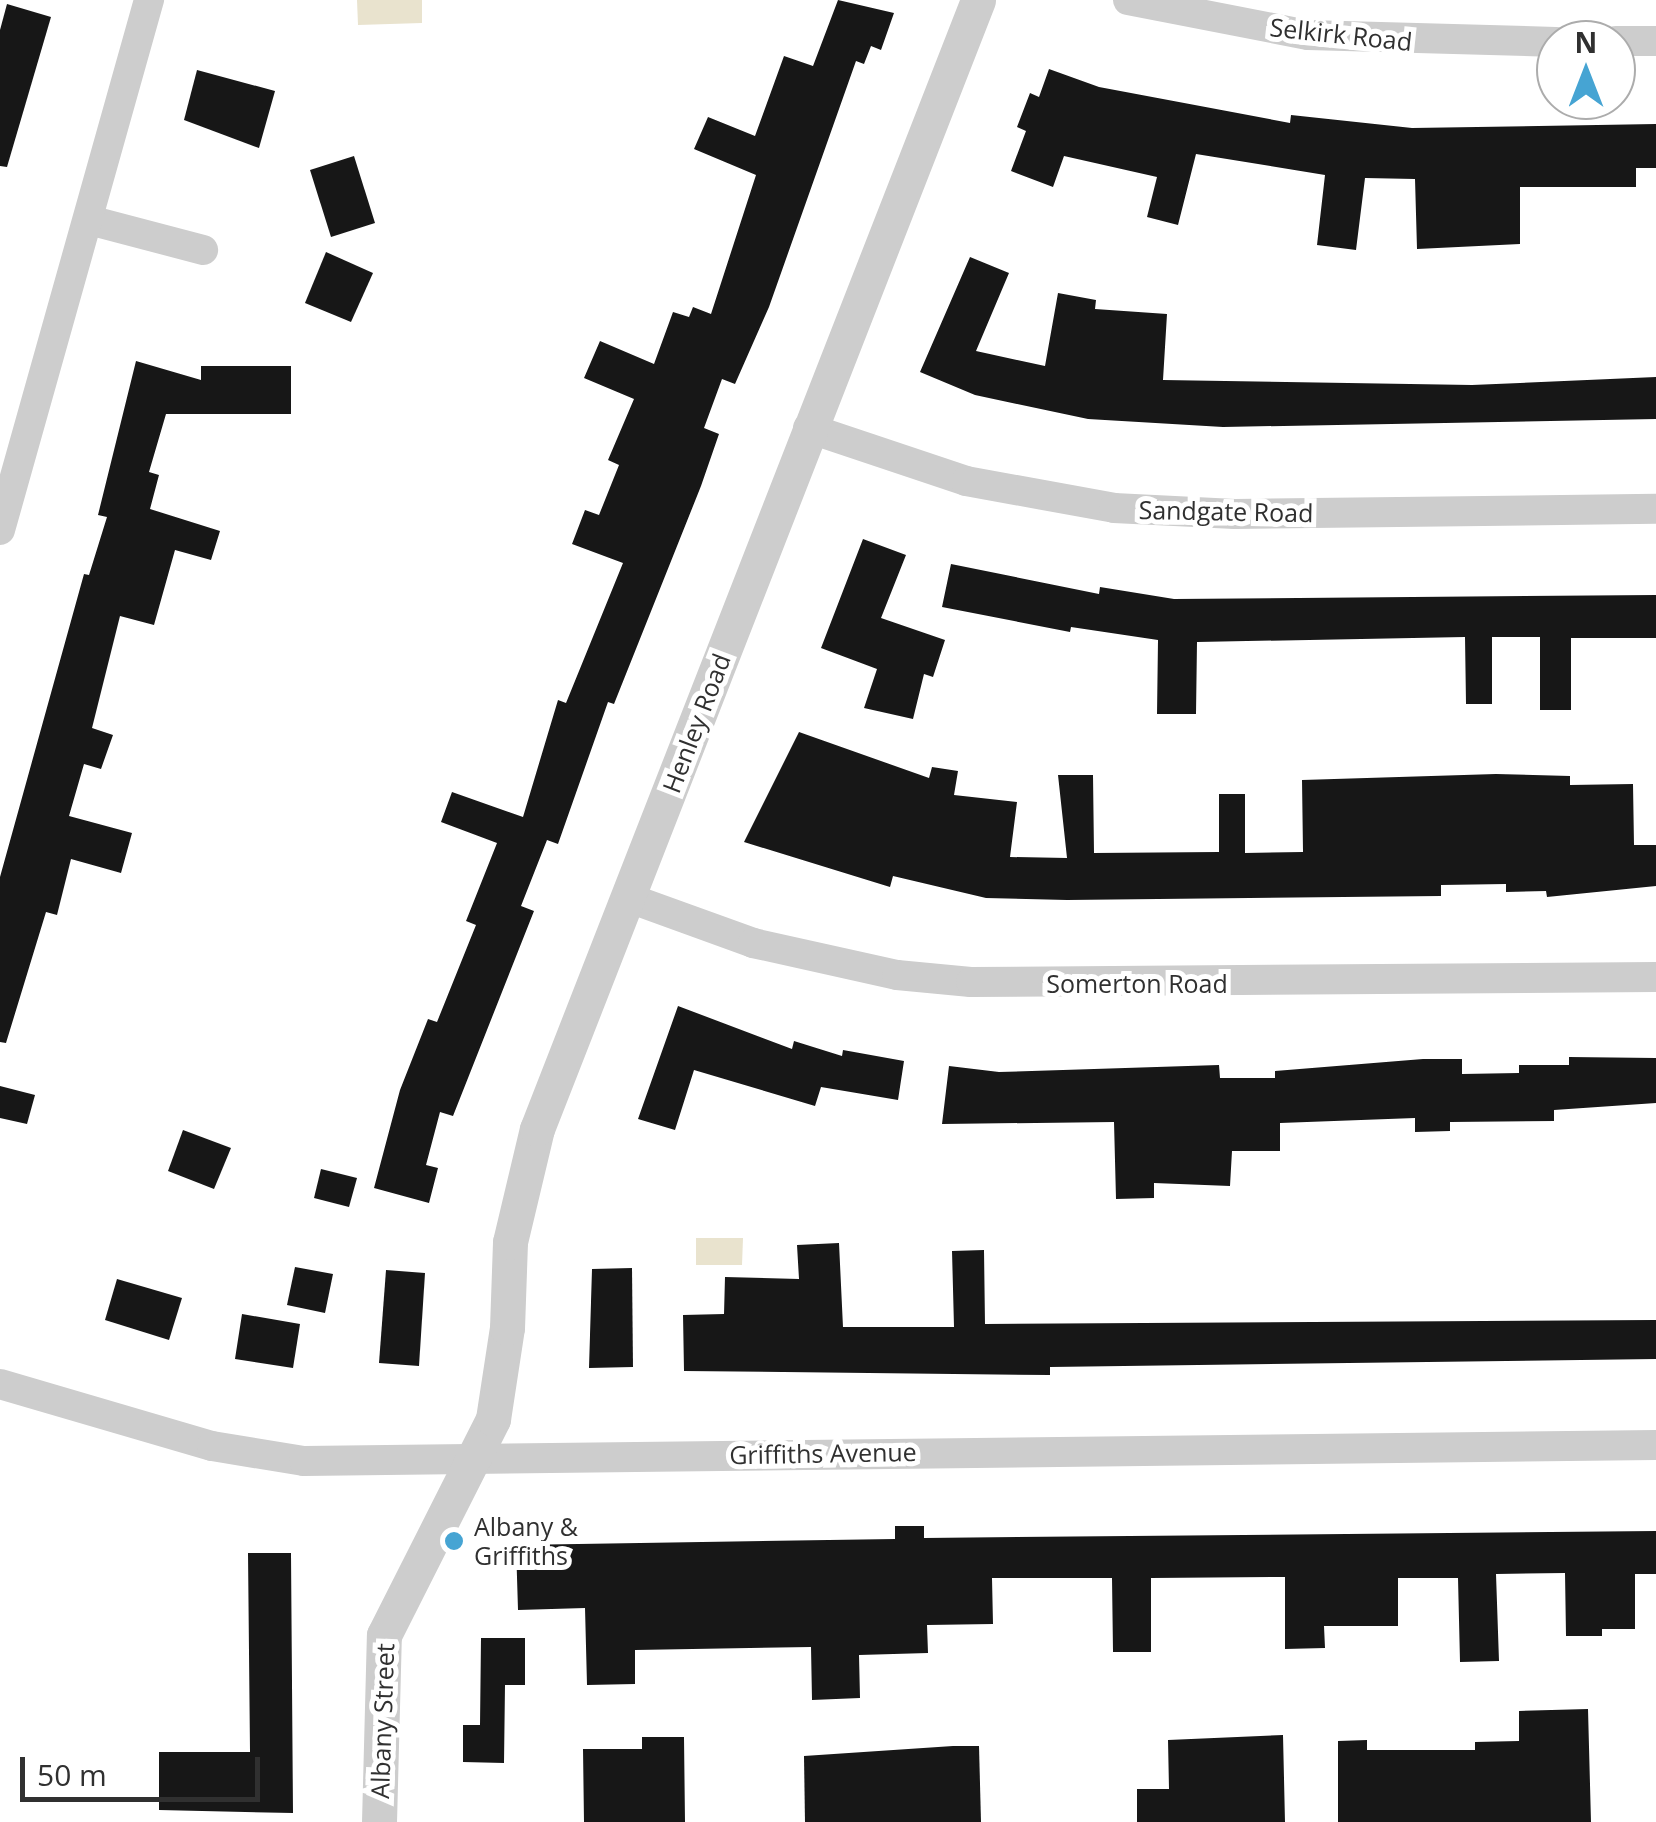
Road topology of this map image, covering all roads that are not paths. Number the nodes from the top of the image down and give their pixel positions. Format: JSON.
{"nodes":[{"id":1,"x":150,"y":0,"type":"edge"},
{"id":2,"x":978,"y":0,"type":"edge"},
{"id":3,"x":1128,"y":0,"type":"edge"},
{"id":4,"x":1536,"y":41,"type":"edge"},
{"id":5,"x":89,"y":220,"type":"junction"},
{"id":6,"x":202,"y":250,"type":"dead end"},
{"id":7,"x":808,"y":428,"type":"junction"},
{"id":8,"x":1656,"y":509,"type":"edge"},
{"id":9,"x":0,"y":530,"type":"edge"},
{"id":10,"x":629,"y":898,"type":"junction"},
{"id":11,"x":1656,"y":976,"type":"edge"},
{"id":12,"x":0,"y":1384,"type":"edge"},
{"id":13,"x":1656,"y":1444,"type":"edge"},
{"id":14,"x":472,"y":1460,"type":"junction"},
{"id":15,"x":378,"y":1822,"type":"edge"}],
"edges":[{"from":1,"to":5,"type":"street"},
{"from":2,"to":7,"type":"street","name":"Henley Road"},
{"from":3,"to":4,"type":"street","name":"Selkirk Road"},
{"from":5,"to":6,"type":"street"},
{"from":5,"to":9,"type":"street"},
{"from":7,"to":8,"type":"street","name":"Sandgate Road"},
{"from":7,"to":10,"type":"street","name":"Henley Road"},
{"from":10,"to":11,"type":"street","name":"Somerton Road"},
{"from":10,"to":14,"type":"street","name":"Henley Road"},
{"from":12,"to":14,"type":"street","name":"Griffiths Avenue"},
{"from":13,"to":14,"type":"street","name":"Griffiths Avenue"},
{"from":14,"to":15,"type":"street","name":"Albany Street"}]}
